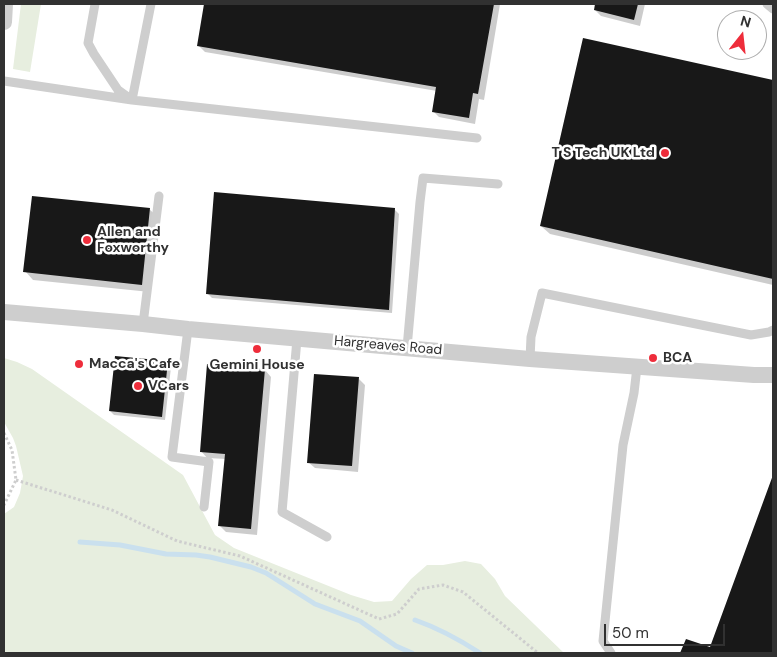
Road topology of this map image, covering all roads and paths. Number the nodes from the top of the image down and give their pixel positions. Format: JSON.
{"nodes":[{"id":1,"x":5,"y":4,"type":"edge"},
{"id":2,"x":95,"y":4,"type":"edge"},
{"id":3,"x":151,"y":4,"type":"edge"},
{"id":4,"x":767,"y":4,"type":"edge"},
{"id":5,"x":773,"y":9,"type":"edge"},
{"id":6,"x":4,"y":22,"type":"edge"},
{"id":7,"x":4,"y":81,"type":"edge"},
{"id":8,"x":132,"y":100,"type":"junction"},
{"id":9,"x":477,"y":138,"type":"dead end"},
{"id":10,"x":498,"y":184,"type":"dead end"},
{"id":11,"x":159,"y":196,"type":"dead end"},
{"id":12,"x":4,"y":312,"type":"edge"},
{"id":13,"x":143,"y":324,"type":"junction"},
{"id":14,"x":188,"y":329,"type":"junction"},
{"id":15,"x":773,"y":330,"type":"edge"},
{"id":16,"x":297,"y":339,"type":"junction"},
{"id":17,"x":407,"y":348,"type":"junction"},
{"id":18,"x":530,"y":359,"type":"junction"},
{"id":19,"x":636,"y":367,"type":"junction"},
{"id":20,"x":773,"y":375,"type":"edge"},
{"id":21,"x":4,"y":433,"type":"edge"},
{"id":22,"x":16,"y":480,"type":"junction"},
{"id":23,"x":4,"y":505,"type":"edge"},
{"id":24,"x":204,"y":507,"type":"dead end"},
{"id":25,"x":326,"y":537,"type":"dead end"},
{"id":26,"x":538,"y":653,"type":"edge"},
{"id":27,"x":611,"y":653,"type":"edge"}],
"edges":[{"from":1,"to":6,"type":"street"},
{"from":2,"to":8,"type":"lane"},
{"from":3,"to":8,"type":"lane"},
{"from":4,"to":5,"type":"lane"},
{"from":7,"to":8,"type":"lane"},
{"from":8,"to":9,"type":"lane"},
{"from":10,"to":17,"type":"lane"},
{"from":11,"to":13,"type":"lane"},
{"from":12,"to":13,"type":"street","name":"Hargreaves Road"},
{"from":13,"to":14,"type":"street","name":"Hargreaves Road"},
{"from":14,"to":16,"type":"street","name":"Hargreaves Road"},
{"from":14,"to":24,"type":"lane"},
{"from":15,"to":18,"type":"lane"},
{"from":16,"to":17,"type":"street","name":"Hargreaves Road"},
{"from":16,"to":25,"type":"lane"},
{"from":17,"to":18,"type":"street","name":"Hargreaves Road"},
{"from":18,"to":19,"type":"street","name":"Hargreaves Road"},
{"from":19,"to":20,"type":"street","name":"Hargreaves Road"},
{"from":19,"to":27,"type":"lane"},
{"from":21,"to":22,"type":"path"},
{"from":22,"to":23,"type":"path"},
{"from":22,"to":26,"type":"path"}]}
